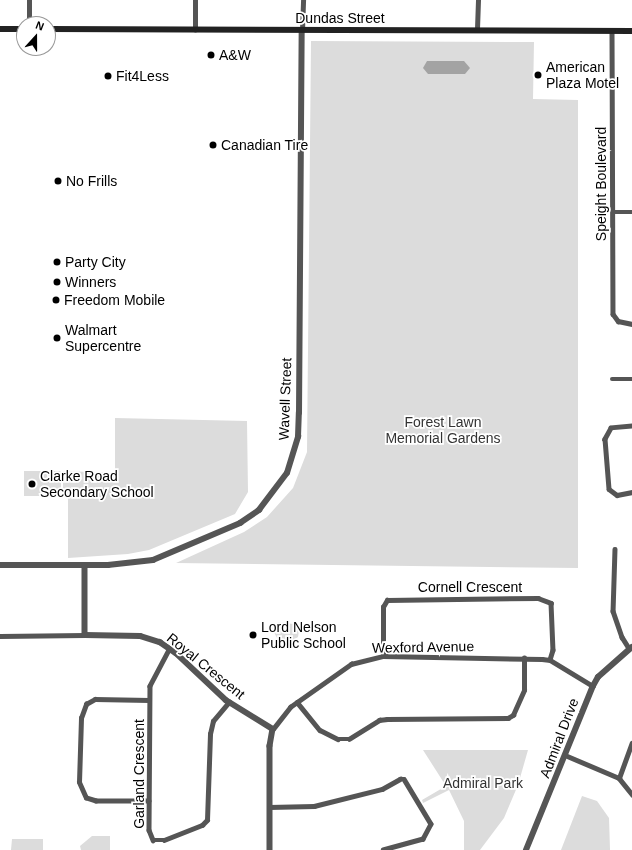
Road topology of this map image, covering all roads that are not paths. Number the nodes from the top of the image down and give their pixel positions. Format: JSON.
{"nodes":[{"id":1,"x":29,"y":0,"type":"edge"},
{"id":2,"x":195,"y":0,"type":"edge"},
{"id":3,"x":303,"y":0,"type":"edge"},
{"id":4,"x":478,"y":0,"type":"edge"},
{"id":5,"x":29,"y":16,"type":"edge"},
{"id":6,"x":0,"y":29,"type":"edge"},
{"id":7,"x":16,"y":29,"type":"edge"},
{"id":8,"x":56,"y":29,"type":"edge"},
{"id":9,"x":477,"y":29,"type":"junction"},
{"id":10,"x":194,"y":30,"type":"junction"},
{"id":11,"x":302,"y":31,"type":"junction"},
{"id":12,"x":612,"y":31,"type":"junction"},
{"id":13,"x":632,"y":31,"type":"edge"},
{"id":14,"x":612,"y":212,"type":"junction"},
{"id":15,"x":632,"y":212,"type":"edge"},
{"id":16,"x":632,"y":324,"type":"edge"},
{"id":17,"x":612,"y":379,"type":"dead end"},
{"id":18,"x":632,"y":379,"type":"edge"},
{"id":19,"x":632,"y":426,"type":"edge"},
{"id":20,"x":632,"y":492,"type":"edge"},
{"id":21,"x":615,"y":549,"type":"dead end"},
{"id":22,"x":0,"y":565,"type":"edge"},
{"id":23,"x":85,"y":566,"type":"junction"},
{"id":24,"x":86,"y":635,"type":"junction"},
{"id":25,"x":0,"y":636,"type":"edge"},
{"id":26,"x":631,"y":647,"type":"edge"},
{"id":27,"x":170,"y":648,"type":"junction"},
{"id":28,"x":383,"y":656,"type":"junction"},
{"id":29,"x":524,"y":658,"type":"junction"},
{"id":30,"x":550,"y":660,"type":"junction"},
{"id":31,"x":593,"y":686,"type":"junction"},
{"id":32,"x":149,"y":700,"type":"junction"},
{"id":33,"x":229,"y":702,"type":"junction"},
{"id":34,"x":298,"y":702,"type":"junction"},
{"id":35,"x":273,"y":729,"type":"junction"},
{"id":36,"x":632,"y":743,"type":"edge"},
{"id":37,"x":565,"y":755,"type":"junction"},
{"id":38,"x":620,"y":778,"type":"junction"},
{"id":39,"x":632,"y":794,"type":"edge"},
{"id":40,"x":149,"y":801,"type":"junction"},
{"id":41,"x":269,"y":807,"type":"junction"},
{"id":42,"x":270,"y":850,"type":"edge"},
{"id":43,"x":382,"y":850,"type":"edge"},
{"id":44,"x":526,"y":850,"type":"edge"}],
"edges":[{"from":1,"to":5,"type":"street"},
{"from":2,"to":10,"type":"street"},
{"from":3,"to":11,"type":"street"},
{"from":4,"to":9,"type":"street"},
{"from":6,"to":7,"type":"main road"},
{"from":8,"to":10,"type":"main road","name":"Dundas Street"},
{"from":9,"to":11,"type":"main road","name":"Dundas Street"},
{"from":9,"to":12,"type":"main road","name":"Dundas Street"},
{"from":10,"to":11,"type":"main road","name":"Dundas Street"},
{"from":11,"to":23,"type":"street","name":"Wavell Street"},
{"from":12,"to":13,"type":"main road","name":"Dundas Street"},
{"from":12,"to":14,"type":"street","name":"Speight Boulevard"},
{"from":14,"to":15,"type":"street"},
{"from":14,"to":16,"type":"street","name":"Speight Boulevard"},
{"from":17,"to":18,"type":"street"},
{"from":19,"to":20,"type":"street"},
{"from":21,"to":26,"type":"street"},
{"from":22,"to":23,"type":"street","name":"Wavell Street"},
{"from":23,"to":24,"type":"street"},
{"from":24,"to":25,"type":"street","name":"Royal Crescent"},
{"from":24,"to":27,"type":"street","name":"Royal Crescent"},
{"from":26,"to":31,"type":"street","name":"Admiral Drive"},
{"from":27,"to":32,"type":"street","name":"Garland Crescent"},
{"from":27,"to":33,"type":"street","name":"Royal Crescent"},
{"from":28,"to":29,"type":"street","name":"Wexford Avenue"},
{"from":28,"to":30,"type":"street","name":"Cornell Crescent"},
{"from":28,"to":34,"type":"street","name":"Wexford Avenue"},
{"from":29,"to":30,"type":"street","name":"Wexford Avenue"},
{"from":29,"to":34,"type":"street"},
{"from":30,"to":31,"type":"street","name":"Wexford Avenue"},
{"from":31,"to":37,"type":"street","name":"Admiral Drive"},
{"from":32,"to":40,"type":"street","name":"Garland Crescent"},
{"from":32,"to":40,"type":"street"},
{"from":33,"to":35,"type":"street","name":"Royal Crescent"},
{"from":33,"to":40,"type":"street","name":"Garland Crescent"},
{"from":34,"to":35,"type":"street","name":"Wexford Avenue"},
{"from":35,"to":41,"type":"street","name":"Wexford Avenue"},
{"from":36,"to":38,"type":"street"},
{"from":37,"to":38,"type":"street"},
{"from":37,"to":44,"type":"street","name":"Admiral Drive"},
{"from":38,"to":39,"type":"street"},
{"from":41,"to":42,"type":"street","name":"Wexford Avenue"},
{"from":41,"to":43,"type":"street"}]}
